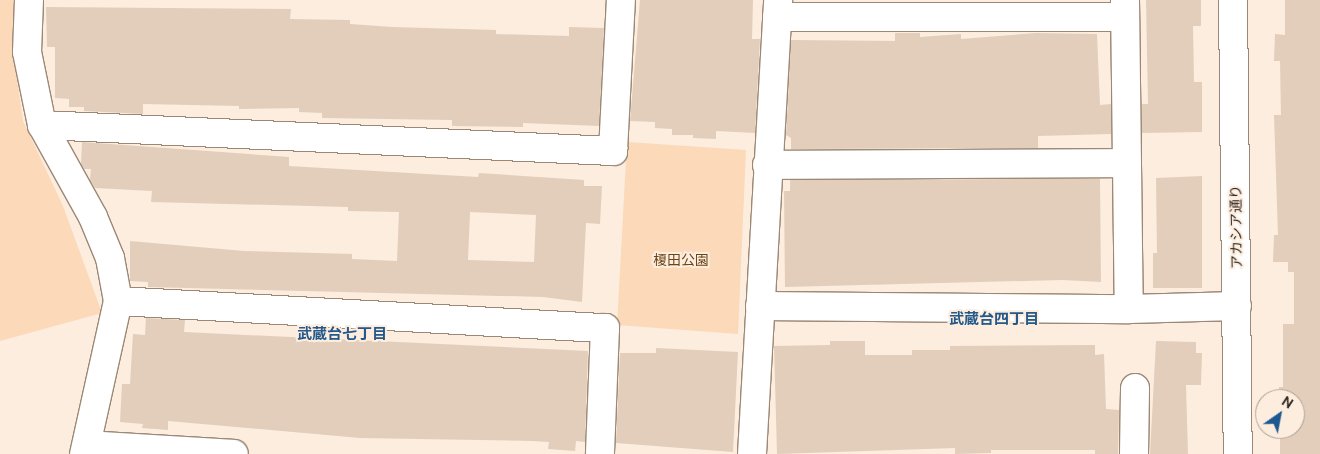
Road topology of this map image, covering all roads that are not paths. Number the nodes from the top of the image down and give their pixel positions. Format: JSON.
{"nodes":[{"id":1,"x":29,"y":0,"type":"edge"},
{"id":2,"x":621,"y":0,"type":"edge"},
{"id":3,"x":1233,"y":0,"type":"edge"},
{"id":4,"x":778,"y":8,"type":"edge"},
{"id":5,"x":1125,"y":9,"type":"edge"},
{"id":6,"x":42,"y":125,"type":"junction"},
{"id":7,"x":1127,"y":163,"type":"junction"},
{"id":8,"x":767,"y":165,"type":"junction"},
{"id":9,"x":118,"y":301,"type":"junction"},
{"id":10,"x":760,"y":306,"type":"junction"},
{"id":11,"x":1237,"y":306,"type":"junction"},
{"id":12,"x":1129,"y":310,"type":"junction"},
{"id":13,"x":1135,"y":388,"type":"dead end"},
{"id":14,"x":86,"y":449,"type":"edge"},
{"id":15,"x":234,"y":454,"type":"edge"},
{"id":16,"x":600,"y":454,"type":"edge"},
{"id":17,"x":752,"y":454,"type":"edge"},
{"id":18,"x":1134,"y":454,"type":"edge"},
{"id":19,"x":1238,"y":454,"type":"edge"}],
"edges":[{"from":1,"to":6,"type":"street"},
{"from":2,"to":6,"type":"street"},
{"from":3,"to":11,"type":"street","name":"アカシア通り"},
{"from":4,"to":5,"type":"street"},
{"from":4,"to":8,"type":"street"},
{"from":5,"to":7,"type":"street"},
{"from":6,"to":9,"type":"street"},
{"from":7,"to":8,"type":"street"},
{"from":7,"to":12,"type":"street"},
{"from":8,"to":10,"type":"street"},
{"from":9,"to":14,"type":"street"},
{"from":9,"to":16,"type":"street"},
{"from":10,"to":12,"type":"street"},
{"from":10,"to":17,"type":"street"},
{"from":11,"to":12,"type":"street"},
{"from":11,"to":19,"type":"street","name":"アカシア通り"},
{"from":13,"to":18,"type":"street"},
{"from":14,"to":15,"type":"street"}]}
